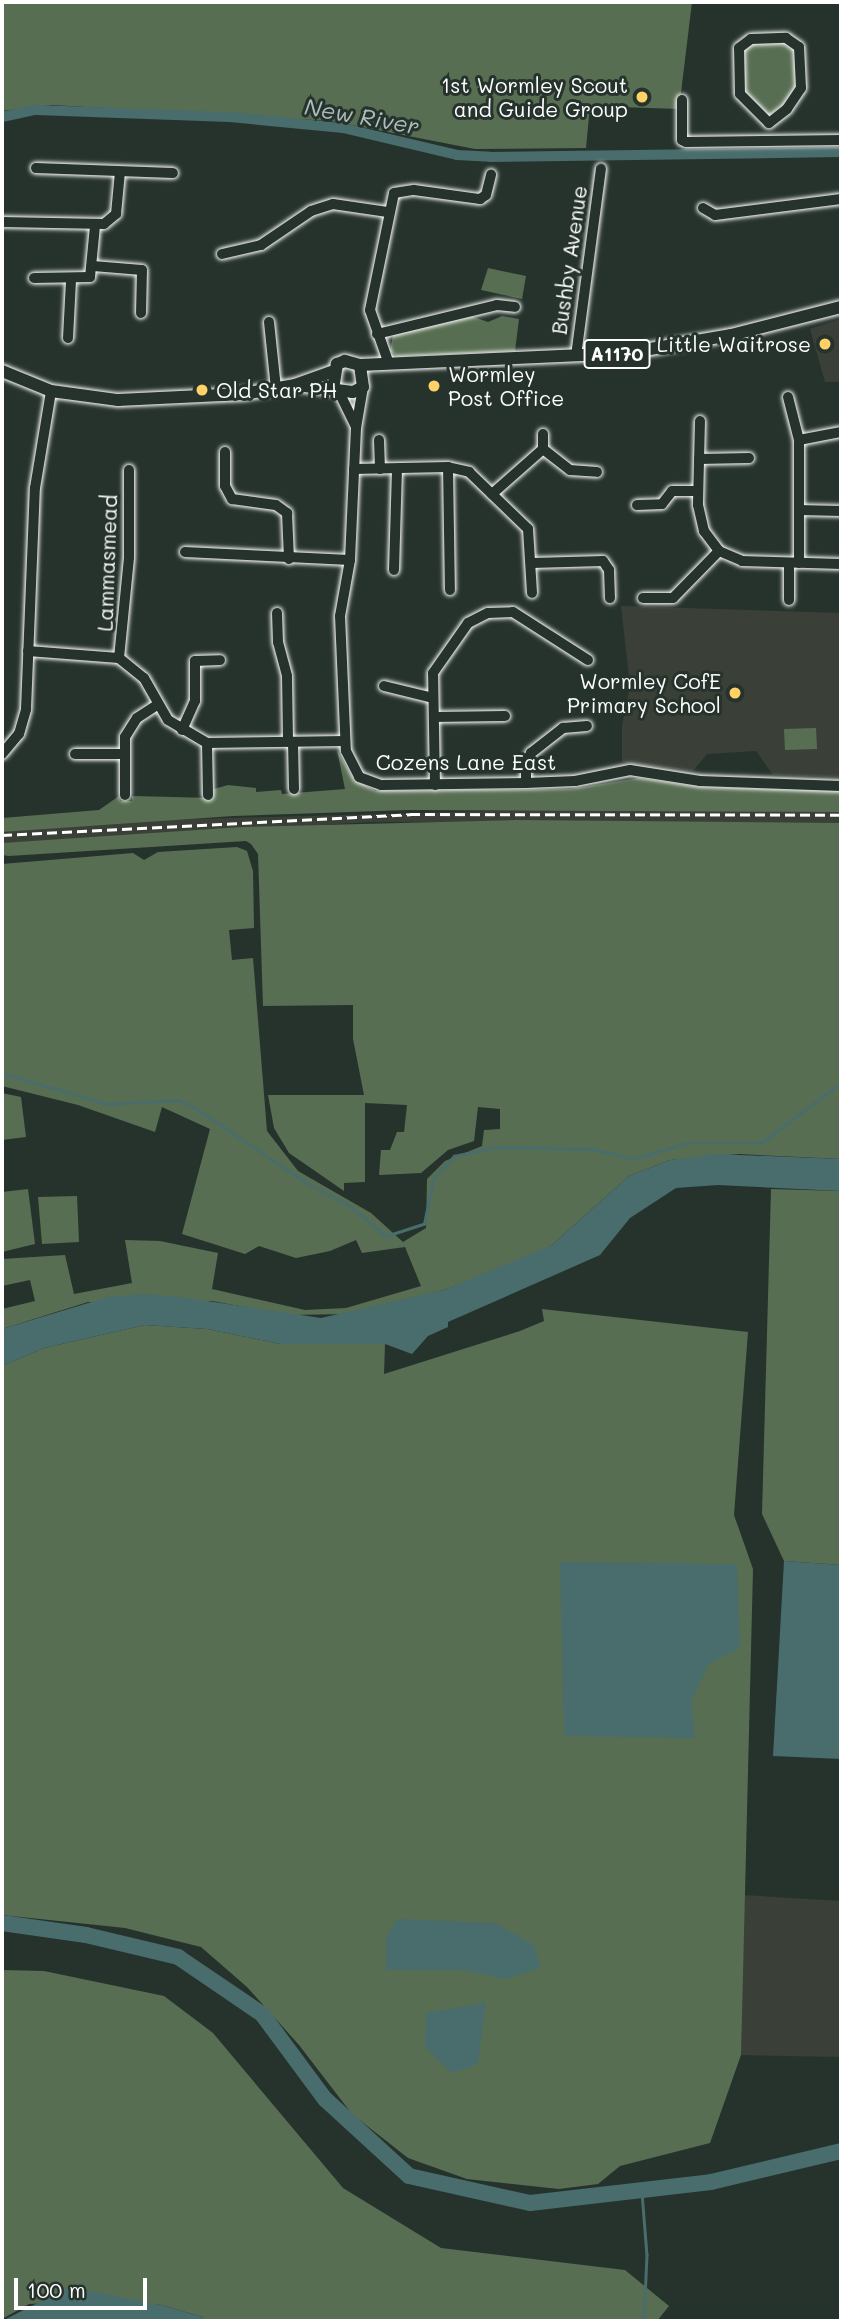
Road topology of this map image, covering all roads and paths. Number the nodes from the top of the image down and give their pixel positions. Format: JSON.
{"nodes":[{"id":1,"x":682,"y":100,"type":"dead end"},
{"id":2,"x":769,"y":123,"type":"junction"},
{"id":3,"x":841,"y":140,"type":"edge"},
{"id":4,"x":770,"y":141,"type":"junction"},
{"id":5,"x":36,"y":168,"type":"dead end"},
{"id":6,"x":601,"y":169,"type":"dead end"},
{"id":7,"x":120,"y":172,"type":"junction"},
{"id":8,"x":173,"y":173,"type":"dead end"},
{"id":9,"x":491,"y":175,"type":"dead end"},
{"id":10,"x":841,"y":198,"type":"edge"},
{"id":11,"x":703,"y":208,"type":"dead end"},
{"id":12,"x":387,"y":212,"type":"junction"},
{"id":13,"x":2,"y":222,"type":"edge"},
{"id":14,"x":95,"y":226,"type":"junction"},
{"id":15,"x":222,"y":254,"type":"dead end"},
{"id":16,"x":93,"y":266,"type":"junction"},
{"id":17,"x":34,"y":278,"type":"dead end"},
{"id":18,"x":71,"y":280,"type":"junction"},
{"id":19,"x":514,"y":307,"type":"dead end"},
{"id":20,"x":841,"y":307,"type":"edge"},
{"id":21,"x":141,"y":313,"type":"dead end"},
{"id":22,"x":269,"y":322,"type":"dead end"},
{"id":23,"x":68,"y":338,"type":"dead end"},
{"id":24,"x":379,"y":339,"type":"junction"},
{"id":25,"x":576,"y":356,"type":"junction"},
{"id":26,"x":374,"y":362,"type":"junction"},
{"id":27,"x":388,"y":364,"type":"junction"},
{"id":28,"x":360,"y":365,"type":"junction"},
{"id":29,"x":334,"y":370,"type":"junction"},
{"id":30,"x":2,"y":371,"type":"edge"},
{"id":31,"x":364,"y":383,"type":"junction"},
{"id":32,"x":295,"y":385,"type":"junction"},
{"id":33,"x":276,"y":389,"type":"junction"},
{"id":34,"x":51,"y":391,"type":"junction"},
{"id":35,"x":337,"y":391,"type":"junction"},
{"id":36,"x":788,"y":397,"type":"dead end"},
{"id":37,"x":700,"y":421,"type":"dead end"},
{"id":38,"x":356,"y":428,"type":"junction"},
{"id":39,"x":841,"y":432,"type":"edge"},
{"id":40,"x":543,"y":434,"type":"dead end"},
{"id":41,"x":379,"y":440,"type":"dead end"},
{"id":42,"x":799,"y":440,"type":"junction"},
{"id":43,"x":543,"y":449,"type":"junction"},
{"id":44,"x":225,"y":453,"type":"dead end"},
{"id":45,"x":749,"y":458,"type":"dead end"},
{"id":46,"x":699,"y":459,"type":"junction"},
{"id":47,"x":448,"y":467,"type":"junction"},
{"id":48,"x":354,"y":469,"type":"junction"},
{"id":49,"x":380,"y":469,"type":"junction"},
{"id":50,"x":397,"y":469,"type":"junction"},
{"id":51,"x":129,"y":470,"type":"dead end"},
{"id":52,"x":597,"y":472,"type":"dead end"},
{"id":53,"x":698,"y":491,"type":"junction"},
{"id":54,"x":492,"y":494,"type":"junction"},
{"id":55,"x":637,"y":505,"type":"dead end"},
{"id":56,"x":799,"y":510,"type":"junction"},
{"id":57,"x":841,"y":511,"type":"edge"},
{"id":58,"x":719,"y":551,"type":"junction"},
{"id":59,"x":185,"y":552,"type":"dead end"},
{"id":60,"x":289,"y":559,"type":"junction"},
{"id":61,"x":350,"y":560,"type":"junction"},
{"id":62,"x":532,"y":563,"type":"junction"},
{"id":63,"x":794,"y":563,"type":"junction"},
{"id":64,"x":841,"y":564,"type":"edge"},
{"id":65,"x":394,"y":570,"type":"dead end"},
{"id":66,"x":450,"y":590,"type":"dead end"},
{"id":67,"x":532,"y":593,"type":"dead end"},
{"id":68,"x":610,"y":598,"type":"dead end"},
{"id":69,"x":643,"y":598,"type":"dead end"},
{"id":70,"x":789,"y":600,"type":"dead end"},
{"id":71,"x":277,"y":613,"type":"dead end"},
{"id":72,"x":28,"y":651,"type":"junction"},
{"id":73,"x":120,"y":658,"type":"junction"},
{"id":74,"x":220,"y":660,"type":"dead end"},
{"id":75,"x":589,"y":660,"type":"dead end"},
{"id":76,"x":384,"y":686,"type":"dead end"},
{"id":77,"x":433,"y":698,"type":"junction"},
{"id":78,"x":157,"y":705,"type":"junction"},
{"id":79,"x":505,"y":716,"type":"dead end"},
{"id":80,"x":434,"y":717,"type":"junction"},
{"id":81,"x":587,"y":726,"type":"dead end"},
{"id":82,"x":182,"y":730,"type":"junction"},
{"id":83,"x":345,"y":741,"type":"junction"},
{"id":84,"x":291,"y":742,"type":"junction"},
{"id":85,"x":207,"y":743,"type":"junction"},
{"id":86,"x":2,"y":754,"type":"edge"},
{"id":87,"x":75,"y":754,"type":"dead end"},
{"id":88,"x":125,"y":754,"type":"junction"},
{"id":89,"x":526,"y":783,"type":"junction"},
{"id":90,"x":435,"y":785,"type":"junction"},
{"id":91,"x":841,"y":786,"type":"edge"},
{"id":92,"x":294,"y":789,"type":"dead end"},
{"id":93,"x":125,"y":795,"type":"dead end"},
{"id":94,"x":208,"y":795,"type":"dead end"}],
"edges":[{"from":1,"to":4,"type":"street"},
{"from":2,"to":2,"type":"street"},
{"from":2,"to":4,"type":"street"},
{"from":3,"to":4,"type":"street"},
{"from":5,"to":7,"type":"street"},
{"from":6,"to":25,"type":"street","name":"Bushby Avenue"},
{"from":7,"to":8,"type":"street"},
{"from":7,"to":14,"type":"street"},
{"from":9,"to":12,"type":"street"},
{"from":10,"to":11,"type":"street"},
{"from":12,"to":15,"type":"street"},
{"from":12,"to":24,"type":"street"},
{"from":13,"to":14,"type":"street"},
{"from":14,"to":16,"type":"street"},
{"from":16,"to":18,"type":"street"},
{"from":16,"to":21,"type":"street"},
{"from":17,"to":18,"type":"street"},
{"from":18,"to":23,"type":"street"},
{"from":19,"to":24,"type":"street"},
{"from":20,"to":25,"type":"main road","number":"A1170"},
{"from":22,"to":33,"type":"street"},
{"from":24,"to":26,"type":"street"},
{"from":24,"to":27,"type":"street"},
{"from":25,"to":27,"type":"main road","number":"A1170"},
{"from":26,"to":27,"type":"main road","number":"A1170"},
{"from":26,"to":28,"type":"main road","number":"A1170"},
{"from":27,"to":31,"type":"main road"},
{"from":28,"to":29,"type":"main road"},
{"from":28,"to":31,"type":"main road"},
{"from":29,"to":32,"type":"main road"},
{"from":29,"to":35,"type":"main road"},
{"from":30,"to":34,"type":"main road"},
{"from":31,"to":35,"type":"main road"},
{"from":31,"to":38,"type":"street","name":"Cozens Lane East"},
{"from":32,"to":33,"type":"main road"},
{"from":32,"to":35,"type":"main road"},
{"from":33,"to":34,"type":"main road"},
{"from":34,"to":72,"type":"street"},
{"from":35,"to":38,"type":"street","name":"Cozens Lane East"},
{"from":36,"to":42,"type":"street"},
{"from":37,"to":46,"type":"street"},
{"from":38,"to":48,"type":"street","name":"Cozens Lane East"},
{"from":39,"to":42,"type":"street"},
{"from":40,"to":43,"type":"street"},
{"from":41,"to":49,"type":"street"},
{"from":42,"to":56,"type":"street"},
{"from":43,"to":52,"type":"street"},
{"from":43,"to":54,"type":"street"},
{"from":44,"to":60,"type":"street"},
{"from":45,"to":46,"type":"street"},
{"from":46,"to":53,"type":"street"},
{"from":47,"to":50,"type":"street"},
{"from":47,"to":54,"type":"street"},
{"from":47,"to":66,"type":"street"},
{"from":48,"to":49,"type":"street"},
{"from":48,"to":61,"type":"street","name":"Cozens Lane East"},
{"from":49,"to":50,"type":"street"},
{"from":50,"to":65,"type":"street"},
{"from":51,"to":73,"type":"street","name":"Lammasmead"},
{"from":53,"to":55,"type":"street"},
{"from":53,"to":58,"type":"street"},
{"from":54,"to":62,"type":"street"},
{"from":56,"to":57,"type":"street"},
{"from":56,"to":63,"type":"street"},
{"from":58,"to":63,"type":"street"},
{"from":58,"to":69,"type":"street"},
{"from":59,"to":60,"type":"street"},
{"from":60,"to":61,"type":"street"},
{"from":61,"to":83,"type":"street","name":"Cozens Lane East"},
{"from":62,"to":67,"type":"street"},
{"from":62,"to":68,"type":"street"},
{"from":63,"to":64,"type":"street"},
{"from":63,"to":70,"type":"street"},
{"from":71,"to":84,"type":"street"},
{"from":72,"to":73,"type":"street","name":"Lammasmead"},
{"from":72,"to":86,"type":"street"},
{"from":73,"to":78,"type":"street","name":"Lammasmead"},
{"from":74,"to":82,"type":"street"},
{"from":75,"to":77,"type":"street"},
{"from":76,"to":77,"type":"street"},
{"from":77,"to":80,"type":"street"},
{"from":78,"to":82,"type":"street","name":"Lammasmead"},
{"from":78,"to":88,"type":"street"},
{"from":79,"to":80,"type":"street"},
{"from":80,"to":90,"type":"street"},
{"from":81,"to":89,"type":"street"},
{"from":82,"to":85,"type":"street","name":"Lammasmead"},
{"from":83,"to":84,"type":"street","name":"Lammasmead"},
{"from":83,"to":90,"type":"street","name":"Cozens Lane East"},
{"from":84,"to":85,"type":"street","name":"Lammasmead"},
{"from":84,"to":92,"type":"street"},
{"from":85,"to":94,"type":"street"},
{"from":87,"to":88,"type":"street"},
{"from":88,"to":93,"type":"street"},
{"from":89,"to":90,"type":"street","name":"Cozens Lane East"},
{"from":89,"to":91,"type":"street","name":"Cozens Lane East"}]}
